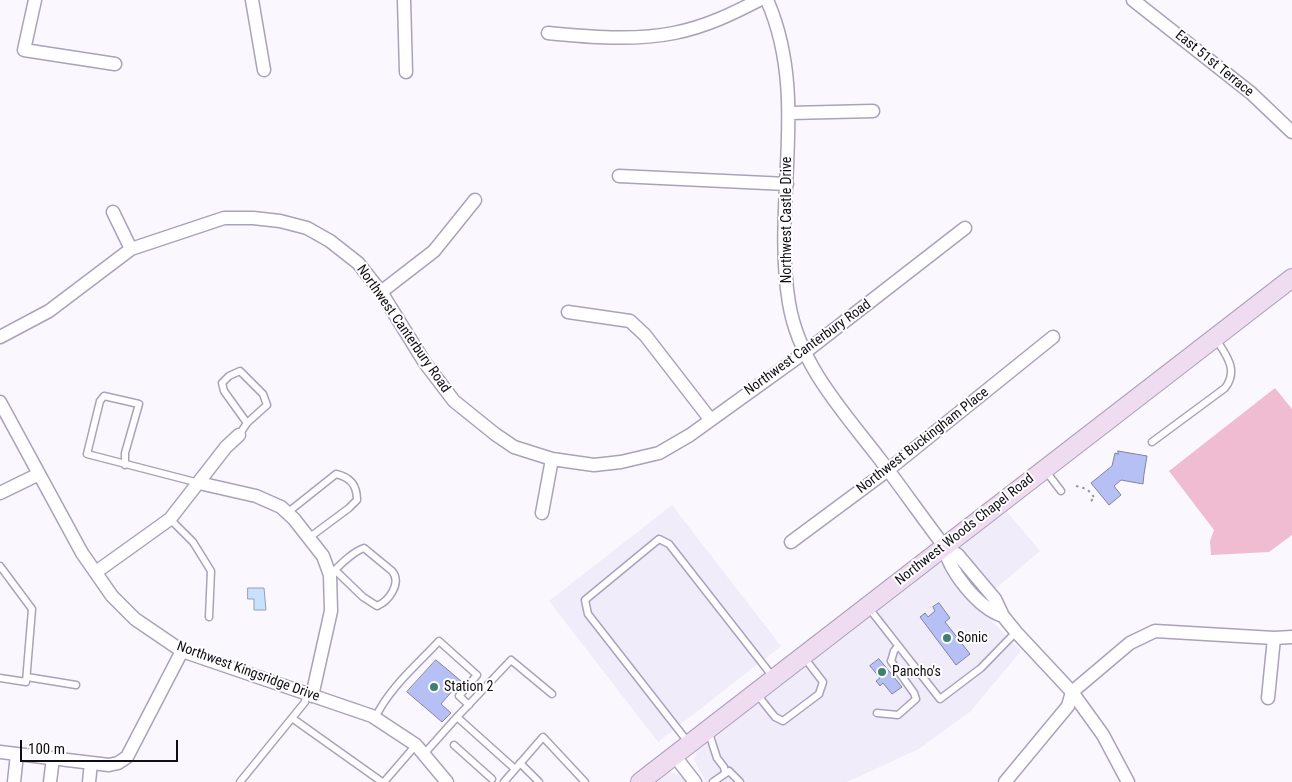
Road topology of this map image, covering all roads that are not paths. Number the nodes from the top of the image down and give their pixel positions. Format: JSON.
{"nodes":[{"id":1,"x":35,"y":0,"type":"edge"},
{"id":2,"x":252,"y":0,"type":"edge"},
{"id":3,"x":404,"y":0,"type":"edge"},
{"id":4,"x":760,"y":0,"type":"edge"},
{"id":5,"x":767,"y":0,"type":"edge"},
{"id":6,"x":1133,"y":0,"type":"edge"},
{"id":7,"x":548,"y":33,"type":"dead end"},
{"id":8,"x":115,"y":64,"type":"dead end"},
{"id":9,"x":264,"y":70,"type":"dead end"},
{"id":10,"x":406,"y":72,"type":"dead end"},
{"id":11,"x":873,"y":111,"type":"dead end"},
{"id":12,"x":790,"y":113,"type":"junction"},
{"id":13,"x":1292,"y":132,"type":"edge"},
{"id":14,"x":619,"y":176,"type":"dead end"},
{"id":15,"x":786,"y":184,"type":"junction"},
{"id":16,"x":475,"y":200,"type":"dead end"},
{"id":17,"x":113,"y":212,"type":"dead end"},
{"id":18,"x":965,"y":228,"type":"dead end"},
{"id":19,"x":132,"y":249,"type":"junction"},
{"id":20,"x":1292,"y":278,"type":"edge"},
{"id":21,"x":381,"y":292,"type":"junction"},
{"id":22,"x":568,"y":312,"type":"dead end"},
{"id":23,"x":0,"y":337,"type":"edge"},
{"id":24,"x":1053,"y":337,"type":"dead end"},
{"id":25,"x":1215,"y":338,"type":"junction"},
{"id":26,"x":804,"y":353,"type":"junction"},
{"id":27,"x":0,"y":402,"type":"edge"},
{"id":28,"x":710,"y":420,"type":"junction"},
{"id":29,"x":247,"y":423,"type":"junction"},
{"id":30,"x":239,"y":435,"type":"joint"},
{"id":31,"x":1152,"y":442,"type":"dead end"},
{"id":32,"x":552,"y":459,"type":"junction"},
{"id":33,"x":125,"y":465,"type":"junction"},
{"id":34,"x":1044,"y":469,"type":"junction"},
{"id":35,"x":888,"y":470,"type":"junction"},
{"id":36,"x":39,"y":474,"type":"junction"},
{"id":37,"x":199,"y":483,"type":"junction"},
{"id":38,"x":1061,"y":491,"type":"dead end"},
{"id":39,"x":0,"y":493,"type":"edge"},
{"id":40,"x":287,"y":513,"type":"junction"},
{"id":41,"x":542,"y":513,"type":"dead end"},
{"id":42,"x":170,"y":519,"type":"junction"},
{"id":43,"x":310,"y":537,"type":"junction"},
{"id":44,"x":791,"y":542,"type":"dead end"},
{"id":45,"x":944,"y":546,"type":"junction"},
{"id":46,"x":0,"y":566,"type":"edge"},
{"id":47,"x":96,"y":572,"type":"junction"},
{"id":48,"x":333,"y":573,"type":"junction"},
{"id":49,"x":867,"y":606,"type":"junction"},
{"id":50,"x":209,"y":617,"type":"dead end"},
{"id":51,"x":1016,"y":632,"type":"junction"},
{"id":52,"x":1292,"y":637,"type":"edge"},
{"id":53,"x":1274,"y":638,"type":"junction"},
{"id":54,"x":898,"y":646,"type":"junction"},
{"id":55,"x":182,"y":651,"type":"junction"},
{"id":56,"x":803,"y":655,"type":"junction"},
{"id":57,"x":27,"y":677,"type":"junction"},
{"id":58,"x":0,"y":678,"type":"edge"},
{"id":59,"x":774,"y":678,"type":"junction"},
{"id":60,"x":76,"y":685,"type":"dead end"},
{"id":61,"x":755,"y":692,"type":"junction"},
{"id":62,"x":1072,"y":692,"type":"junction"},
{"id":63,"x":552,"y":694,"type":"dead end"},
{"id":64,"x":309,"y":695,"type":"junction"},
{"id":65,"x":1268,"y":698,"type":"dead end"},
{"id":66,"x":469,"y":705,"type":"junction"},
{"id":67,"x":877,"y":713,"type":"dead end"},
{"id":68,"x":457,"y":717,"type":"junction"},
{"id":69,"x":292,"y":718,"type":"junction"},
{"id":70,"x":375,"y":718,"type":"junction"},
{"id":71,"x":708,"y":729,"type":"junction"},
{"id":72,"x":689,"y":743,"type":"junction"},
{"id":73,"x":454,"y":745,"type":"dead end"},
{"id":74,"x":420,"y":749,"type":"junction"},
{"id":75,"x":0,"y":752,"type":"edge"},
{"id":76,"x":17,"y":754,"type":"junction"},
{"id":77,"x":674,"y":755,"type":"junction"},
{"id":78,"x":53,"y":758,"type":"junction"},
{"id":79,"x":91,"y":762,"type":"junction"},
{"id":80,"x":520,"y":763,"type":"junction"},
{"id":81,"x":515,"y":769,"type":"junction"},
{"id":82,"x":725,"y":772,"type":"junction"},
{"id":83,"x":493,"y":781,"type":"edge"},
{"id":84,"x":14,"y":782,"type":"edge"},
{"id":85,"x":50,"y":782,"type":"edge"},
{"id":86,"x":89,"y":782,"type":"edge"},
{"id":87,"x":240,"y":782,"type":"edge"},
{"id":88,"x":383,"y":782,"type":"edge"},
{"id":89,"x":447,"y":782,"type":"edge"},
{"id":90,"x":504,"y":782,"type":"edge"},
{"id":91,"x":539,"y":782,"type":"edge"},
{"id":92,"x":585,"y":782,"type":"edge"},
{"id":93,"x":640,"y":782,"type":"edge"},
{"id":94,"x":695,"y":782,"type":"edge"},
{"id":95,"x":713,"y":782,"type":"edge"},
{"id":96,"x":740,"y":782,"type":"edge"},
{"id":97,"x":1005,"y":782,"type":"edge"},
{"id":98,"x":1128,"y":782,"type":"edge"}],
"edges":[{"from":1,"to":8,"type":"street"},
{"from":2,"to":9,"type":"street"},
{"from":3,"to":10,"type":"street"},
{"from":4,"to":7,"type":"street"},
{"from":5,"to":12,"type":"street","name":"Northwest Castle Drive"},
{"from":6,"to":13,"type":"street","name":"East 51st Terrace"},
{"from":11,"to":12,"type":"street"},
{"from":12,"to":15,"type":"street","name":"Northwest Castle Drive"},
{"from":14,"to":15,"type":"street"},
{"from":15,"to":26,"type":"street","name":"Northwest Castle Drive"},
{"from":16,"to":21,"type":"street"},
{"from":17,"to":19,"type":"street"},
{"from":18,"to":26,"type":"street","name":"Northwest Canterbury Road"},
{"from":19,"to":21,"type":"street","name":"Northwest Canterbury Road"},
{"from":19,"to":23,"type":"street","name":"Northwest Canterbury Road"},
{"from":20,"to":25,"type":"main road","name":"Northwest Woods Chapel Road"},
{"from":21,"to":32,"type":"street","name":"Northwest Canterbury Road"},
{"from":22,"to":28,"type":"street"},
{"from":24,"to":35,"type":"street","name":"Northwest Buckingham Place"},
{"from":25,"to":31,"type":"lane"},
{"from":25,"to":34,"type":"main road","name":"Northwest Woods Chapel Road"},
{"from":26,"to":28,"type":"street","name":"Northwest Canterbury Road"},
{"from":26,"to":35,"type":"street","name":"Northwest Castle Drive"},
{"from":27,"to":36,"type":"street","name":"Northwest Kingsridge Drive"},
{"from":28,"to":32,"type":"street","name":"Northwest Canterbury Road"},
{"from":29,"to":29,"type":"lane"},
{"from":29,"to":30,"type":"lane"},
{"from":30,"to":37,"type":"street"},
{"from":32,"to":41,"type":"street"},
{"from":33,"to":33,"type":"lane"},
{"from":33,"to":37,"type":"lane"},
{"from":34,"to":38,"type":"lane"},
{"from":34,"to":45,"type":"main road","name":"Northwest Woods Chapel Road"},
{"from":35,"to":44,"type":"street","name":"Northwest Buckingham Place"},
{"from":35,"to":45,"type":"street","name":"Northwest Castle Drive"},
{"from":36,"to":39,"type":"street"},
{"from":36,"to":47,"type":"street","name":"Northwest Kingsridge Drive"},
{"from":37,"to":40,"type":"street"},
{"from":37,"to":42,"type":"street"},
{"from":40,"to":43,"type":"street"},
{"from":40,"to":43,"type":"lane"},
{"from":42,"to":47,"type":"street"},
{"from":42,"to":50,"type":"lane"},
{"from":43,"to":48,"type":"street"},
{"from":45,"to":49,"type":"main road","name":"Northwest Woods Chapel Road"},
{"from":45,"to":51,"type":"street","name":"Northwest Castle Drive"},
{"from":46,"to":57,"type":"lane"},
{"from":47,"to":55,"type":"street","name":"Northwest Kingsridge Drive"},
{"from":48,"to":48,"type":"lane"},
{"from":48,"to":64,"type":"street"},
{"from":49,"to":54,"type":"lane"},
{"from":49,"to":56,"type":"main road","name":"Northwest Woods Chapel Road"},
{"from":51,"to":54,"type":"lane"},
{"from":51,"to":62,"type":"street","name":"Northwest Castle Drive"},
{"from":52,"to":53,"type":"street"},
{"from":53,"to":62,"type":"street"},
{"from":53,"to":65,"type":"street"},
{"from":54,"to":67,"type":"lane"},
{"from":55,"to":64,"type":"street","name":"Northwest Kingsridge Drive"},
{"from":55,"to":79,"type":"street"},
{"from":56,"to":59,"type":"main road","name":"Northwest Woods Chapel Road"},
{"from":56,"to":61,"type":"lane"},
{"from":57,"to":58,"type":"lane"},
{"from":57,"to":60,"type":"lane"},
{"from":59,"to":61,"type":"main road","name":"Northwest Woods Chapel Road"},
{"from":59,"to":72,"type":"lane"},
{"from":61,"to":71,"type":"main road","name":"Northwest Woods Chapel Road"},
{"from":62,"to":97,"type":"street"},
{"from":62,"to":98,"type":"street","name":"Northwest Castle Drive"},
{"from":63,"to":66,"type":"lane"},
{"from":64,"to":69,"type":"lane"},
{"from":64,"to":70,"type":"street","name":"Northwest Kingsridge Drive"},
{"from":66,"to":68,"type":"lane"},
{"from":66,"to":70,"type":"lane"},
{"from":68,"to":74,"type":"lane"},
{"from":68,"to":81,"type":"lane"},
{"from":69,"to":87,"type":"lane"},
{"from":69,"to":88,"type":"lane"},
{"from":70,"to":74,"type":"street","name":"Northwest Kingsridge Drive"},
{"from":71,"to":72,"type":"main road","name":"Northwest Woods Chapel Road"},
{"from":71,"to":82,"type":"lane"},
{"from":72,"to":77,"type":"main road","name":"Northwest Woods Chapel Road"},
{"from":73,"to":83,"type":"lane"},
{"from":74,"to":88,"type":"lane"},
{"from":74,"to":89,"type":"street","name":"Northwest Kingsridge Drive"},
{"from":75,"to":76,"type":"street"},
{"from":76,"to":78,"type":"street"},
{"from":76,"to":84,"type":"street"},
{"from":77,"to":93,"type":"main road","name":"Northwest Woods Chapel Road"},
{"from":77,"to":94,"type":"street"},
{"from":78,"to":79,"type":"street"},
{"from":78,"to":85,"type":"street"},
{"from":79,"to":86,"type":"street"},
{"from":80,"to":81,"type":"lane"},
{"from":80,"to":91,"type":"lane"},
{"from":80,"to":92,"type":"lane"},
{"from":81,"to":90,"type":"lane"},
{"from":82,"to":95,"type":"lane"},
{"from":82,"to":96,"type":"lane"}]}
